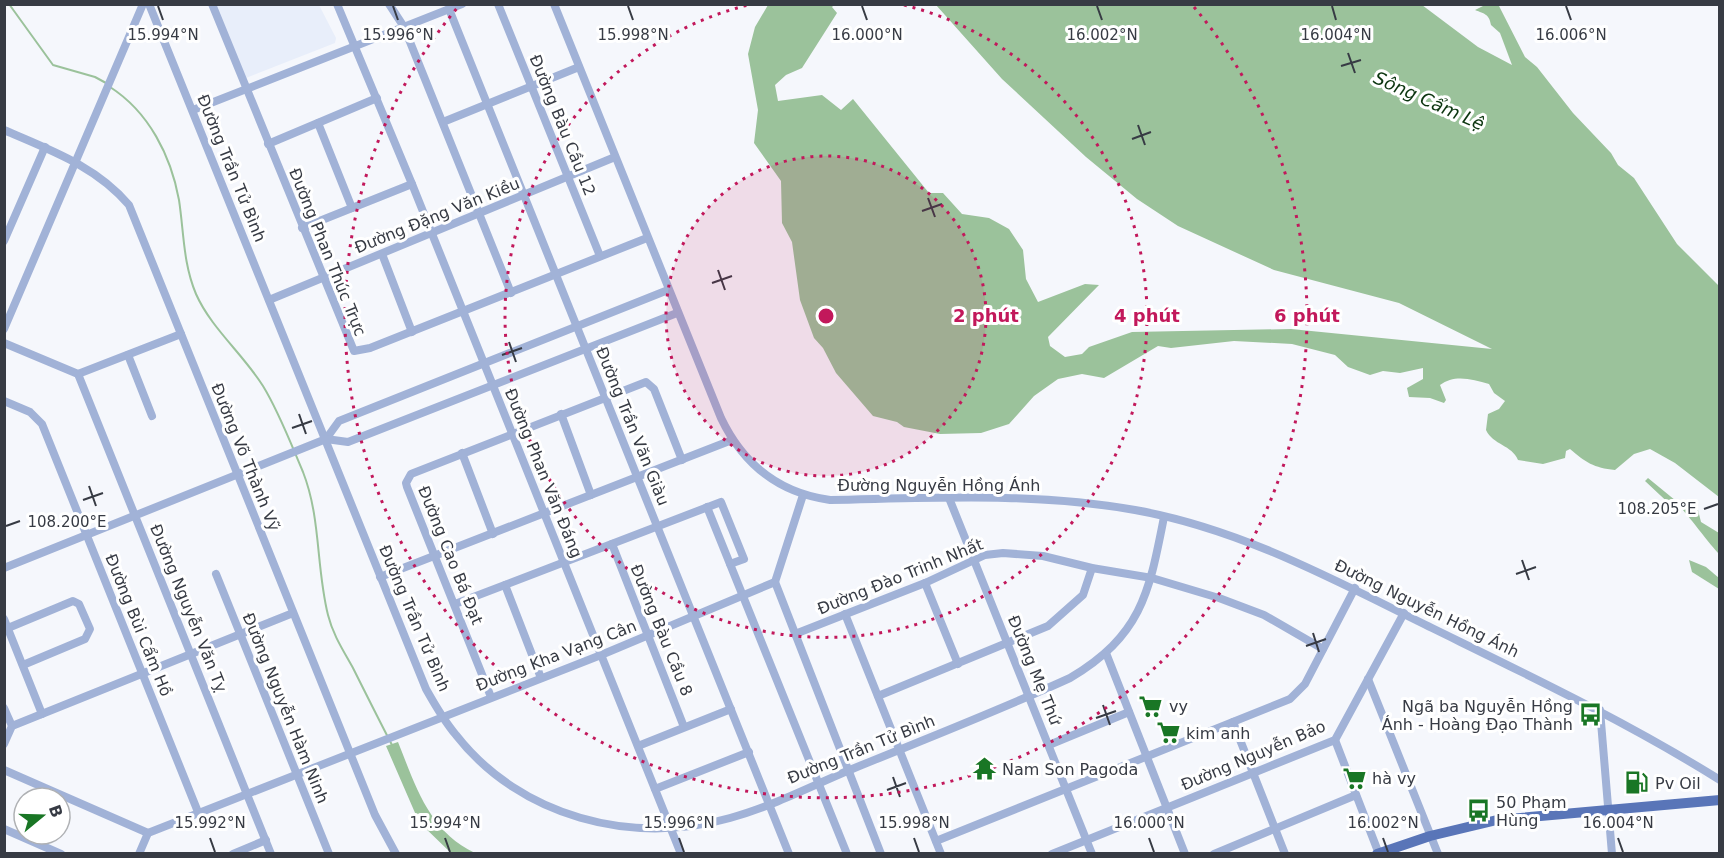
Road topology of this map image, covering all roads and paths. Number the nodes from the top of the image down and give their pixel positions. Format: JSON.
{"nodes":[{"id":1,"x":143,"y":4,"type":"edge"},
{"id":2,"x":149,"y":4,"type":"edge"},
{"id":3,"x":212,"y":4,"type":"edge"},
{"id":4,"x":337,"y":4,"type":"edge"},
{"id":5,"x":389,"y":4,"type":"edge"},
{"id":6,"x":462,"y":4,"type":"edge"},
{"id":7,"x":498,"y":4,"type":"edge"},
{"id":8,"x":554,"y":4,"type":"edge"},
{"id":9,"x":450,"y":9,"type":"junction"},
{"id":10,"x":404,"y":27,"type":"junction"},
{"id":11,"x":355,"y":45,"type":"junction"},
{"id":12,"x":579,"y":67,"type":"junction"},
{"id":13,"x":531,"y":85,"type":"junction"},
{"id":14,"x":246,"y":90,"type":"junction"},
{"id":15,"x":377,"y":98,"type":"junction"},
{"id":16,"x":487,"y":103,"type":"junction"},
{"id":17,"x":193,"y":111,"type":"junction"},
{"id":18,"x":442,"y":122,"type":"junction"},
{"id":19,"x":318,"y":123,"type":"junction"},
{"id":20,"x":4,"y":130,"type":"edge"},
{"id":21,"x":268,"y":144,"type":"junction"},
{"id":22,"x":45,"y":147,"type":"junction"},
{"id":23,"x":615,"y":157,"type":"junction"},
{"id":24,"x":76,"y":161,"type":"junction"},
{"id":25,"x":568,"y":177,"type":"junction"},
{"id":26,"x":412,"y":184,"type":"junction"},
{"id":27,"x":525,"y":195,"type":"junction"},
{"id":28,"x":352,"y":208,"type":"junction"},
{"id":29,"x":478,"y":214,"type":"junction"},
{"id":30,"x":302,"y":228,"type":"junction"},
{"id":31,"x":432,"y":234,"type":"junction"},
{"id":32,"x":647,"y":238,"type":"junction"},
{"id":33,"x":4,"y":241,"type":"edge"},
{"id":34,"x":382,"y":254,"type":"junction"},
{"id":35,"x":600,"y":256,"type":"junction"},
{"id":36,"x":556,"y":275,"type":"junction"},
{"id":37,"x":323,"y":279,"type":"junction"},
{"id":38,"x":668,"y":290,"type":"junction"},
{"id":39,"x":511,"y":293,"type":"junction"},
{"id":40,"x":269,"y":300,"type":"junction"},
{"id":41,"x":464,"y":312,"type":"junction"},
{"id":42,"x":677,"y":313,"type":"junction"},
{"id":43,"x":577,"y":326,"type":"junction"},
{"id":44,"x":4,"y":329,"type":"edge"},
{"id":45,"x":412,"y":332,"type":"junction"},
{"id":46,"x":181,"y":334,"type":"junction"},
{"id":47,"x":4,"y":343,"type":"edge"},
{"id":48,"x":586,"y":349,"type":"junction"},
{"id":49,"x":128,"y":355,"type":"junction"},
{"id":50,"x":484,"y":363,"type":"junction"},
{"id":51,"x":78,"y":374,"type":"junction"},
{"id":52,"x":493,"y":385,"type":"junction"},
{"id":53,"x":605,"y":396,"type":"junction"},
{"id":54,"x":4,"y":401,"type":"edge"},
{"id":55,"x":561,"y":414,"type":"junction"},
{"id":56,"x":152,"y":416,"type":"dead end"},
{"id":57,"x":512,"y":433,"type":"junction"},
{"id":58,"x":326,"y":439,"type":"junction"},
{"id":59,"x":732,"y":440,"type":"junction"},
{"id":60,"x":462,"y":453,"type":"junction"},
{"id":61,"x":682,"y":460,"type":"junction"},
{"id":62,"x":237,"y":474,"type":"junction"},
{"id":63,"x":638,"y":477,"type":"junction"},
{"id":64,"x":591,"y":495,"type":"junction"},
{"id":65,"x":803,"y":495,"type":"junction"},
{"id":66,"x":949,"y":498,"type":"junction"},
{"id":67,"x":707,"y":507,"type":"junction"},
{"id":68,"x":544,"y":513,"type":"junction"},
{"id":69,"x":135,"y":515,"type":"junction"},
{"id":70,"x":1164,"y":517,"type":"junction"},
{"id":71,"x":658,"y":526,"type":"junction"},
{"id":72,"x":493,"y":534,"type":"junction"},
{"id":73,"x":86,"y":535,"type":"junction"},
{"id":74,"x":612,"y":544,"type":"junction"},
{"id":75,"x":436,"y":556,"type":"junction"},
{"id":76,"x":974,"y":560,"type":"junction"},
{"id":77,"x":564,"y":563,"type":"junction"},
{"id":78,"x":730,"y":564,"type":"junction"},
{"id":79,"x":4,"y":568,"type":"edge"},
{"id":80,"x":1092,"y":568,"type":"junction"},
{"id":81,"x":216,"y":574,"type":"dead end"},
{"id":82,"x":380,"y":577,"type":"junction"},
{"id":83,"x":1152,"y":578,"type":"junction"},
{"id":84,"x":775,"y":582,"type":"junction"},
{"id":85,"x":925,"y":583,"type":"junction"},
{"id":86,"x":505,"y":585,"type":"junction"},
{"id":87,"x":1355,"y":588,"type":"junction"},
{"id":88,"x":743,"y":596,"type":"junction"},
{"id":89,"x":455,"y":604,"type":"junction"},
{"id":90,"x":293,"y":613,"type":"junction"},
{"id":91,"x":845,"y":614,"type":"junction"},
{"id":92,"x":1404,"y":614,"type":"junction"},
{"id":93,"x":694,"y":616,"type":"junction"},
{"id":94,"x":4,"y":619,"type":"edge"},
{"id":95,"x":8,"y":628,"type":"junction"},
{"id":96,"x":240,"y":634,"type":"junction"},
{"id":97,"x":795,"y":634,"type":"junction"},
{"id":98,"x":648,"y":635,"type":"junction"},
{"id":99,"x":1008,"y":644,"type":"junction"},
{"id":100,"x":1323,"y":649,"type":"junction"},
{"id":101,"x":1106,"y":653,"type":"junction"},
{"id":102,"x":191,"y":654,"type":"junction"},
{"id":103,"x":601,"y":655,"type":"junction"},
{"id":104,"x":958,"y":664,"type":"junction"},
{"id":105,"x":23,"y":665,"type":"junction"},
{"id":106,"x":142,"y":674,"type":"junction"},
{"id":107,"x":541,"y":678,"type":"junction"},
{"id":108,"x":1368,"y":679,"type":"junction"},
{"id":109,"x":878,"y":696,"type":"junction"},
{"id":110,"x":1029,"y":696,"type":"junction"},
{"id":111,"x":492,"y":697,"type":"junction"},
{"id":112,"x":4,"y":708,"type":"edge"},
{"id":113,"x":731,"y":709,"type":"junction"},
{"id":114,"x":1600,"y":710,"type":"junction"},
{"id":115,"x":1129,"y":712,"type":"junction"},
{"id":116,"x":42,"y":714,"type":"junction"},
{"id":117,"x":442,"y":716,"type":"junction"},
{"id":118,"x":1233,"y":722,"type":"junction"},
{"id":119,"x":12,"y":726,"type":"junction"},
{"id":120,"x":684,"y":727,"type":"junction"},
{"id":121,"x":1335,"y":740,"type":"junction"},
{"id":122,"x":4,"y":744,"type":"edge"},
{"id":123,"x":1049,"y":745,"type":"junction"},
{"id":124,"x":638,"y":747,"type":"junction"},
{"id":125,"x":899,"y":749,"type":"junction"},
{"id":126,"x":350,"y":752,"type":"junction"},
{"id":127,"x":748,"y":752,"type":"junction"},
{"id":128,"x":1147,"y":756,"type":"junction"},
{"id":129,"x":4,"y":770,"type":"edge"},
{"id":130,"x":848,"y":770,"type":"junction"},
{"id":131,"x":296,"y":773,"type":"junction"},
{"id":132,"x":1253,"y":773,"type":"junction"},
{"id":133,"x":1719,"y":780,"type":"edge"},
{"id":134,"x":819,"y":783,"type":"junction"},
{"id":135,"x":655,"y":789,"type":"junction"},
{"id":136,"x":1067,"y":789,"type":"junction"},
{"id":137,"x":247,"y":793,"type":"junction"},
{"id":138,"x":1356,"y":795,"type":"junction"},
{"id":139,"x":1719,"y":800,"type":"edge"},
{"id":140,"x":769,"y":803,"type":"junction"},
{"id":141,"x":1167,"y":807,"type":"junction"},
{"id":142,"x":1608,"y":810,"type":"junction"},
{"id":143,"x":198,"y":812,"type":"junction"},
{"id":144,"x":1275,"y":828,"type":"junction"},
{"id":145,"x":4,"y":829,"type":"edge"},
{"id":146,"x":671,"y":829,"type":"junction"},
{"id":147,"x":148,"y":833,"type":"junction"},
{"id":148,"x":1430,"y":836,"type":"junction"},
{"id":149,"x":266,"y":840,"type":"junction"},
{"id":150,"x":1087,"y":840,"type":"junction"},
{"id":151,"x":936,"y":841,"type":"junction"},
{"id":152,"x":1378,"y":853,"type":"edge"},
{"id":153,"x":61,"y":854,"type":"edge"},
{"id":154,"x":139,"y":854,"type":"edge"},
{"id":155,"x":233,"y":854,"type":"edge"},
{"id":156,"x":271,"y":854,"type":"edge"},
{"id":157,"x":329,"y":854,"type":"edge"},
{"id":158,"x":396,"y":854,"type":"edge"},
{"id":159,"x":681,"y":854,"type":"edge"},
{"id":160,"x":789,"y":854,"type":"edge"},
{"id":161,"x":847,"y":854,"type":"edge"},
{"id":162,"x":881,"y":854,"type":"edge"},
{"id":163,"x":941,"y":854,"type":"edge"},
{"id":164,"x":1052,"y":854,"type":"edge"},
{"id":165,"x":1092,"y":854,"type":"edge"},
{"id":166,"x":1185,"y":854,"type":"edge"},
{"id":167,"x":1214,"y":854,"type":"edge"},
{"id":168,"x":1285,"y":854,"type":"edge"},
{"id":169,"x":1438,"y":854,"type":"edge"},
{"id":170,"x":1612,"y":854,"type":"edge"}],
"edges":[{"from":1,"to":24,"type":"street"},
{"from":2,"to":17,"type":"street","name":"Đường Trần Tử Bình"},
{"from":3,"to":14,"type":"street","name":"Đường Phan Thúc Trực"},
{"from":4,"to":11,"type":"street","name":"Đường Phan Văn Đáng"},
{"from":5,"to":10,"type":"street"},
{"from":6,"to":9,"type":"street"},
{"from":7,"to":13,"type":"street","name":"Đường Bàu Cầu 12"},
{"from":8,"to":12,"type":"street","name":"Đường Nguyễn Hồng Ánh"},
{"from":9,"to":10,"type":"street"},
{"from":9,"to":16,"type":"street","name":"Đường Trần Văn Giàu"},
{"from":10,"to":11,"type":"street"},
{"from":10,"to":18,"type":"street"},
{"from":11,"to":14,"type":"street"},
{"from":11,"to":15,"type":"street","name":"Đường Phan Văn Đáng"},
{"from":12,"to":13,"type":"street"},
{"from":12,"to":23,"type":"street","name":"Đường Nguyễn Hồng Ánh"},
{"from":13,"to":16,"type":"street"},
{"from":13,"to":25,"type":"street","name":"Đường Bàu Cầu 12"},
{"from":14,"to":17,"type":"street"},
{"from":14,"to":21,"type":"street","name":"Đường Phan Thúc Trực"},
{"from":15,"to":19,"type":"street"},
{"from":15,"to":26,"type":"street","name":"Đường Phan Văn Đáng"},
{"from":16,"to":18,"type":"street"},
{"from":16,"to":27,"type":"street","name":"Đường Trần Văn Giàu"},
{"from":17,"to":40,"type":"street","name":"Đường Trần Tử Bình"},
{"from":18,"to":29,"type":"street"},
{"from":19,"to":21,"type":"street"},
{"from":19,"to":28,"type":"street"},
{"from":20,"to":22,"type":"street","name":"Đường Võ Thành Vỹ"},
{"from":21,"to":30,"type":"street","name":"Đường Phan Thúc Trực"},
{"from":22,"to":24,"type":"street","name":"Đường Võ Thành Vỹ"},
{"from":22,"to":33,"type":"street"},
{"from":23,"to":25,"type":"street","name":"Đường Đặng Văn Kiều"},
{"from":23,"to":32,"type":"street","name":"Đường Nguyễn Hồng Ánh"},
{"from":24,"to":44,"type":"street"},
{"from":24,"to":46,"type":"street","name":"Đường Võ Thành Vỹ"},
{"from":25,"to":27,"type":"street","name":"Đường Đặng Văn Kiều"},
{"from":25,"to":35,"type":"street","name":"Đường Bàu Cầu 12"},
{"from":26,"to":28,"type":"street"},
{"from":26,"to":31,"type":"street","name":"Đường Phan Văn Đáng"},
{"from":27,"to":29,"type":"street","name":"Đường Đặng Văn Kiều"},
{"from":27,"to":36,"type":"street","name":"Đường Trần Văn Giàu"},
{"from":28,"to":30,"type":"street"},
{"from":29,"to":31,"type":"street","name":"Đường Đặng Văn Kiều"},
{"from":29,"to":39,"type":"street"},
{"from":30,"to":37,"type":"street","name":"Đường Phan Thúc Trực"},
{"from":31,"to":34,"type":"street","name":"Đường Đặng Văn Kiều"},
{"from":31,"to":41,"type":"street","name":"Đường Phan Văn Đáng"},
{"from":32,"to":35,"type":"street","name":"Đường Phan Thúc Trực"},
{"from":32,"to":38,"type":"street","name":"Đường Nguyễn Hồng Ánh"},
{"from":34,"to":37,"type":"street","name":"Đường Đặng Văn Kiều"},
{"from":34,"to":45,"type":"street"},
{"from":35,"to":36,"type":"street","name":"Đường Phan Thúc Trực"},
{"from":36,"to":39,"type":"street","name":"Đường Phan Thúc Trực"},
{"from":36,"to":43,"type":"street","name":"Đường Trần Văn Giàu"},
{"from":37,"to":40,"type":"street","name":"Đường Đặng Văn Kiều"},
{"from":37,"to":45,"type":"street","name":"Đường Phan Thúc Trực"},
{"from":38,"to":42,"type":"street","name":"Đường Nguyễn Hồng Ánh"},
{"from":38,"to":43,"type":"street"},
{"from":39,"to":41,"type":"street","name":"Đường Phan Thúc Trực"},
{"from":40,"to":58,"type":"street","name":"Đường Trần Tử Bình"},
{"from":41,"to":45,"type":"street","name":"Đường Phan Thúc Trực"},
{"from":41,"to":50,"type":"street","name":"Đường Phan Văn Đáng"},
{"from":42,"to":48,"type":"street"},
{"from":42,"to":59,"type":"street","name":"Đường Nguyễn Hồng Ánh"},
{"from":43,"to":48,"type":"street","name":"Đường Trần Văn Giàu"},
{"from":43,"to":50,"type":"street"},
{"from":46,"to":49,"type":"street"},
{"from":46,"to":62,"type":"street","name":"Đường Võ Thành Vỹ"},
{"from":47,"to":51,"type":"street"},
{"from":48,"to":52,"type":"street"},
{"from":48,"to":53,"type":"street","name":"Đường Trần Văn Giàu"},
{"from":49,"to":51,"type":"street"},
{"from":49,"to":56,"type":"street"},
{"from":50,"to":52,"type":"street","name":"Đường Phan Văn Đáng"},
{"from":50,"to":58,"type":"street"},
{"from":51,"to":69,"type":"street","name":"Đường Nguyễn Văn Tỵ"},
{"from":52,"to":57,"type":"street","name":"Đường Phan Văn Đáng"},
{"from":52,"to":58,"type":"street"},
{"from":53,"to":55,"type":"street","name":"Đường Cao Bá Đạt"},
{"from":53,"to":61,"type":"street","name":"Đường Cao Bá Đạt"},
{"from":53,"to":63,"type":"street","name":"Đường Trần Văn Giàu"},
{"from":54,"to":73,"type":"street","name":"Đường Bùi Cẩm Hồ"},
{"from":55,"to":57,"type":"street","name":"Đường Cao Bá Đạt"},
{"from":55,"to":64,"type":"street"},
{"from":57,"to":60,"type":"street","name":"Đường Cao Bá Đạt"},
{"from":57,"to":68,"type":"street","name":"Đường Phan Văn Đáng"},
{"from":58,"to":62,"type":"street"},
{"from":58,"to":82,"type":"street","name":"Đường Trần Tử Bình"},
{"from":59,"to":61,"type":"street"},
{"from":59,"to":65,"type":"street","name":"Đường Nguyễn Hồng Ánh"},
{"from":60,"to":72,"type":"street"},
{"from":60,"to":75,"type":"street","name":"Đường Cao Bá Đạt"},
{"from":61,"to":63,"type":"street"},
{"from":62,"to":69,"type":"street"},
{"from":62,"to":90,"type":"street","name":"Đường Võ Thành Vỹ"},
{"from":63,"to":64,"type":"street"},
{"from":63,"to":71,"type":"street","name":"Đường Trần Văn Giàu"},
{"from":64,"to":68,"type":"street"},
{"from":65,"to":66,"type":"street","name":"Đường Nguyễn Hồng Ánh"},
{"from":65,"to":84,"type":"street"},
{"from":66,"to":70,"type":"street","name":"Đường Nguyễn Hồng Ánh"},
{"from":66,"to":76,"type":"street","name":"Đường Mẹ Thứ"},
{"from":67,"to":71,"type":"street"},
{"from":67,"to":78,"type":"street"},
{"from":67,"to":78,"type":"street"},
{"from":68,"to":72,"type":"street"},
{"from":68,"to":77,"type":"street","name":"Đường Phan Văn Đáng"},
{"from":69,"to":73,"type":"street"},
{"from":69,"to":102,"type":"street","name":"Đường Nguyễn Văn Tỵ"},
{"from":70,"to":83,"type":"street","name":"Đường Trần Tử Bình"},
{"from":70,"to":87,"type":"street","name":"Đường Nguyễn Hồng Ánh"},
{"from":71,"to":74,"type":"street"},
{"from":71,"to":93,"type":"street","name":"Đường Trần Văn Giàu"},
{"from":72,"to":75,"type":"street"},
{"from":73,"to":79,"type":"street"},
{"from":73,"to":106,"type":"street","name":"Đường Bùi Cẩm Hồ"},
{"from":74,"to":77,"type":"street"},
{"from":74,"to":98,"type":"street","name":"Đường Bàu Cầu 8"},
{"from":75,"to":82,"type":"street"},
{"from":75,"to":89,"type":"street","name":"Đường Cao Bá Đạt"},
{"from":76,"to":80,"type":"street","name":"Đường Đào Trinh Nhất"},
{"from":76,"to":85,"type":"street","name":"Đường Đào Trinh Nhất"},
{"from":76,"to":99,"type":"street","name":"Đường Mẹ Thứ"},
{"from":77,"to":86,"type":"street"},
{"from":77,"to":103,"type":"street","name":"Đường Phan Văn Đáng"},
{"from":78,"to":88,"type":"street"},
{"from":80,"to":83,"type":"street","name":"Đường Đào Trinh Nhất"},
{"from":80,"to":99,"type":"street"},
{"from":81,"to":96,"type":"street","name":"Đường Nguyễn Hàm Ninh"},
{"from":82,"to":117,"type":"street","name":"Đường Trần Tử Bình"},
{"from":83,"to":100,"type":"street","name":"Đường Đào Trinh Nhất"},
{"from":83,"to":101,"type":"street","name":"Đường Trần Tử Bình"},
{"from":84,"to":88,"type":"street","name":"Đường Kha Vạng Cân"},
{"from":84,"to":97,"type":"street"},
{"from":85,"to":91,"type":"street","name":"Đường Đào Trinh Nhất"},
{"from":85,"to":104,"type":"street"},
{"from":86,"to":89,"type":"street"},
{"from":86,"to":107,"type":"street"},
{"from":87,"to":92,"type":"street","name":"Đường Nguyễn Hồng Ánh"},
{"from":87,"to":100,"type":"street"},
{"from":88,"to":93,"type":"street","name":"Đường Kha Vạng Cân"},
{"from":88,"to":134,"type":"street"},
{"from":89,"to":111,"type":"street","name":"Đường Cao Bá Đạt"},
{"from":90,"to":96,"type":"street"},
{"from":90,"to":126,"type":"street","name":"Đường Võ Thành Vỹ"},
{"from":91,"to":97,"type":"street","name":"Đường Đào Trinh Nhất"},
{"from":91,"to":109,"type":"street"},
{"from":92,"to":108,"type":"street","name":"Đường Nguyễn Bảo"},
{"from":92,"to":114,"type":"street","name":"Đường Nguyễn Hồng Ánh"},
{"from":93,"to":98,"type":"street","name":"Đường Kha Vạng Cân"},
{"from":93,"to":113,"type":"street","name":"Đường Trần Văn Giàu"},
{"from":94,"to":95,"type":"street"},
{"from":95,"to":105,"type":"street"},
{"from":95,"to":105,"type":"street"},
{"from":96,"to":102,"type":"street"},
{"from":96,"to":131,"type":"street","name":"Đường Nguyễn Hàm Ninh"},
{"from":97,"to":130,"type":"street"},
{"from":98,"to":103,"type":"street","name":"Đường Kha Vạng Cân"},
{"from":98,"to":120,"type":"street","name":"Đường Bàu Cầu 8"},
{"from":99,"to":104,"type":"street"},
{"from":99,"to":110,"type":"street","name":"Đường Mẹ Thứ"},
{"from":100,"to":118,"type":"street"},
{"from":101,"to":110,"type":"street","name":"Đường Trần Tử Bình"},
{"from":101,"to":115,"type":"street"},
{"from":102,"to":106,"type":"street"},
{"from":102,"to":137,"type":"street","name":"Đường Nguyễn Văn Tỵ"},
{"from":103,"to":107,"type":"street","name":"Đường Kha Vạng Cân"},
{"from":103,"to":124,"type":"street","name":"Đường Phan Văn Đáng"},
{"from":104,"to":109,"type":"street"},
{"from":105,"to":116,"type":"street"},
{"from":106,"to":116,"type":"street"},
{"from":106,"to":143,"type":"street","name":"Đường Bùi Cẩm Hồ"},
{"from":107,"to":111,"type":"street","name":"Đường Kha Vạng Cân"},
{"from":108,"to":121,"type":"street","name":"Đường Nguyễn Bảo"},
{"from":108,"to":148,"type":"street"},
{"from":109,"to":125,"type":"street"},
{"from":110,"to":123,"type":"street","name":"Đường Mẹ Thứ"},
{"from":110,"to":125,"type":"street","name":"Đường Trần Tử Bình"},
{"from":111,"to":117,"type":"street","name":"Đường Kha Vạng Cân"},
{"from":112,"to":119,"type":"street"},
{"from":113,"to":120,"type":"street"},
{"from":113,"to":127,"type":"street","name":"Đường Trần Văn Giàu"},
{"from":114,"to":133,"type":"street","name":"Đường Nguyễn Hồng Ánh"},
{"from":114,"to":142,"type":"street"},
{"from":115,"to":123,"type":"street"},
{"from":115,"to":128,"type":"street"},
{"from":116,"to":119,"type":"street"},
{"from":117,"to":126,"type":"street","name":"Đường Kha Vạng Cân"},
{"from":117,"to":146,"type":"street","name":"Đường Trần Tử Bình"},
{"from":118,"to":128,"type":"street"},
{"from":118,"to":132,"type":"street"},
{"from":119,"to":122,"type":"street"},
{"from":120,"to":124,"type":"street"},
{"from":121,"to":132,"type":"street","name":"Đường Nguyễn Bảo"},
{"from":121,"to":138,"type":"street"},
{"from":123,"to":136,"type":"street","name":"Đường Mẹ Thứ"},
{"from":124,"to":135,"type":"street","name":"Đường Phan Văn Đáng"},
{"from":125,"to":130,"type":"street","name":"Đường Trần Tử Bình"},
{"from":125,"to":151,"type":"street"},
{"from":126,"to":131,"type":"street","name":"Đường Kha Vạng Cân"},
{"from":126,"to":158,"type":"street","name":"Đường Võ Thành Vỹ"},
{"from":127,"to":135,"type":"street"},
{"from":127,"to":140,"type":"street","name":"Đường Trần Văn Giàu"},
{"from":128,"to":136,"type":"street"},
{"from":128,"to":141,"type":"street"},
{"from":129,"to":147,"type":"street"},
{"from":130,"to":134,"type":"street","name":"Đường Trần Tử Bình"},
{"from":130,"to":162,"type":"street"},
{"from":131,"to":137,"type":"street","name":"Đường Kha Vạng Cân"},
{"from":131,"to":157,"type":"street","name":"Đường Nguyễn Hàm Ninh"},
{"from":132,"to":141,"type":"street","name":"Đường Nguyễn Bảo"},
{"from":132,"to":144,"type":"street"},
{"from":134,"to":140,"type":"street","name":"Đường Trần Tử Bình"},
{"from":134,"to":161,"type":"street"},
{"from":135,"to":146,"type":"street","name":"Đường Phan Văn Đáng"},
{"from":136,"to":150,"type":"street","name":"Đường Mẹ Thứ"},
{"from":136,"to":151,"type":"street"},
{"from":137,"to":143,"type":"street","name":"Đường Kha Vạng Cân"},
{"from":137,"to":149,"type":"street","name":"Đường Nguyễn Văn Tỵ"},
{"from":138,"to":144,"type":"street"},
{"from":138,"to":152,"type":"street"},
{"from":139,"to":142,"type":"main road"},
{"from":140,"to":146,"type":"street","name":"Đường Trần Tử Bình"},
{"from":140,"to":160,"type":"street","name":"Đường Trần Văn Giàu"},
{"from":141,"to":150,"type":"street","name":"Đường Nguyễn Bảo"},
{"from":141,"to":166,"type":"street"},
{"from":142,"to":148,"type":"main road"},
{"from":142,"to":170,"type":"street"},
{"from":143,"to":147,"type":"street","name":"Đường Kha Vạng Cân"},
{"from":144,"to":167,"type":"street"},
{"from":144,"to":168,"type":"street"},
{"from":145,"to":153,"type":"street"},
{"from":146,"to":159,"type":"street","name":"Đường Phan Văn Đáng"},
{"from":147,"to":154,"type":"street"},
{"from":148,"to":152,"type":"main road"},
{"from":148,"to":169,"type":"street"},
{"from":149,"to":155,"type":"street"},
{"from":149,"to":156,"type":"street","name":"Đường Nguyễn Văn Tỵ"},
{"from":150,"to":164,"type":"street","name":"Đường Nguyễn Bảo"},
{"from":150,"to":165,"type":"street","name":"Đường Mẹ Thứ"},
{"from":151,"to":163,"type":"street"}]}
